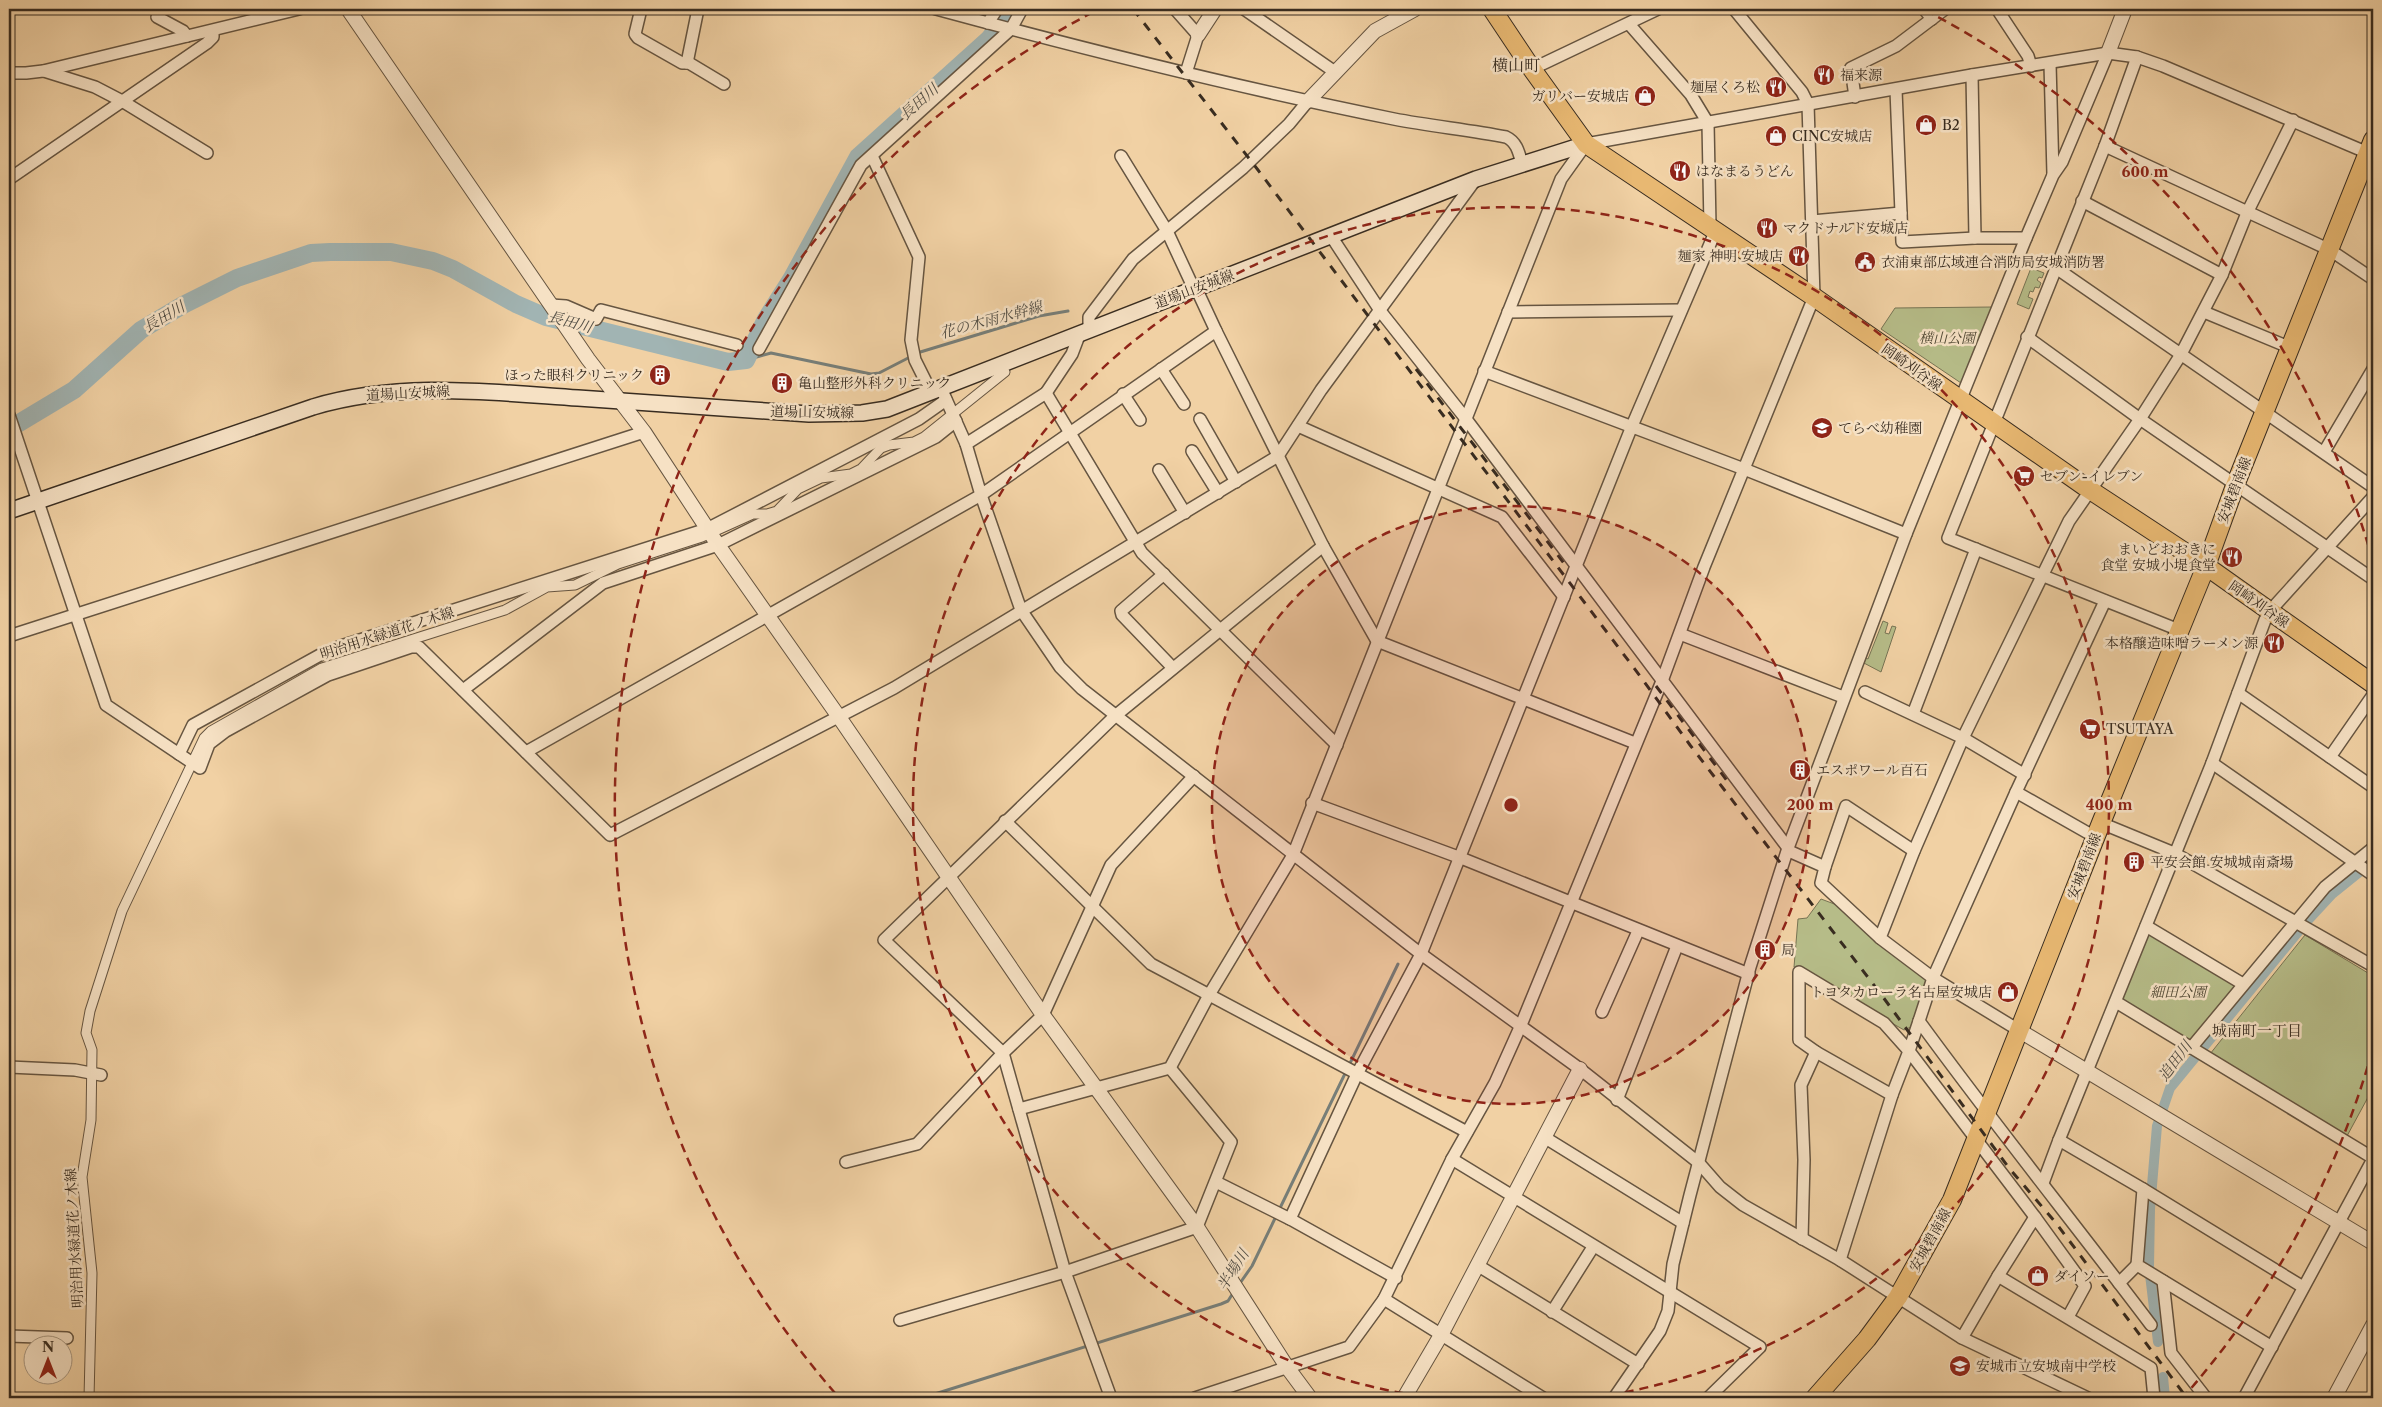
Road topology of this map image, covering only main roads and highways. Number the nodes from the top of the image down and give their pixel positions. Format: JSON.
{"nodes":[{"id":1,"x":1492,"y":9,"type":"edge"},
{"id":2,"x":1586,"y":144,"type":"junction"},
{"id":3,"x":2372,"y":150,"type":"edge"},
{"id":4,"x":9,"y":511,"type":"edge"},
{"id":5,"x":2206,"y":566,"type":"junction"},
{"id":6,"x":2373,"y":684,"type":"edge"},
{"id":7,"x":1815,"y":1398,"type":"edge"}],
"edges":[{"from":1,"to":2,"type":"main road","name":"岡崎刈谷線"},
{"from":2,"to":4,"type":"main road","name":"道場山安城線"},
{"from":2,"to":5,"type":"main road","name":"岡崎刈谷線"},
{"from":3,"to":5,"type":"main road","name":"安城碧南線"},
{"from":5,"to":6,"type":"main road","name":"岡崎刈谷線"},
{"from":5,"to":7,"type":"main road","name":"安城碧南線"}]}
